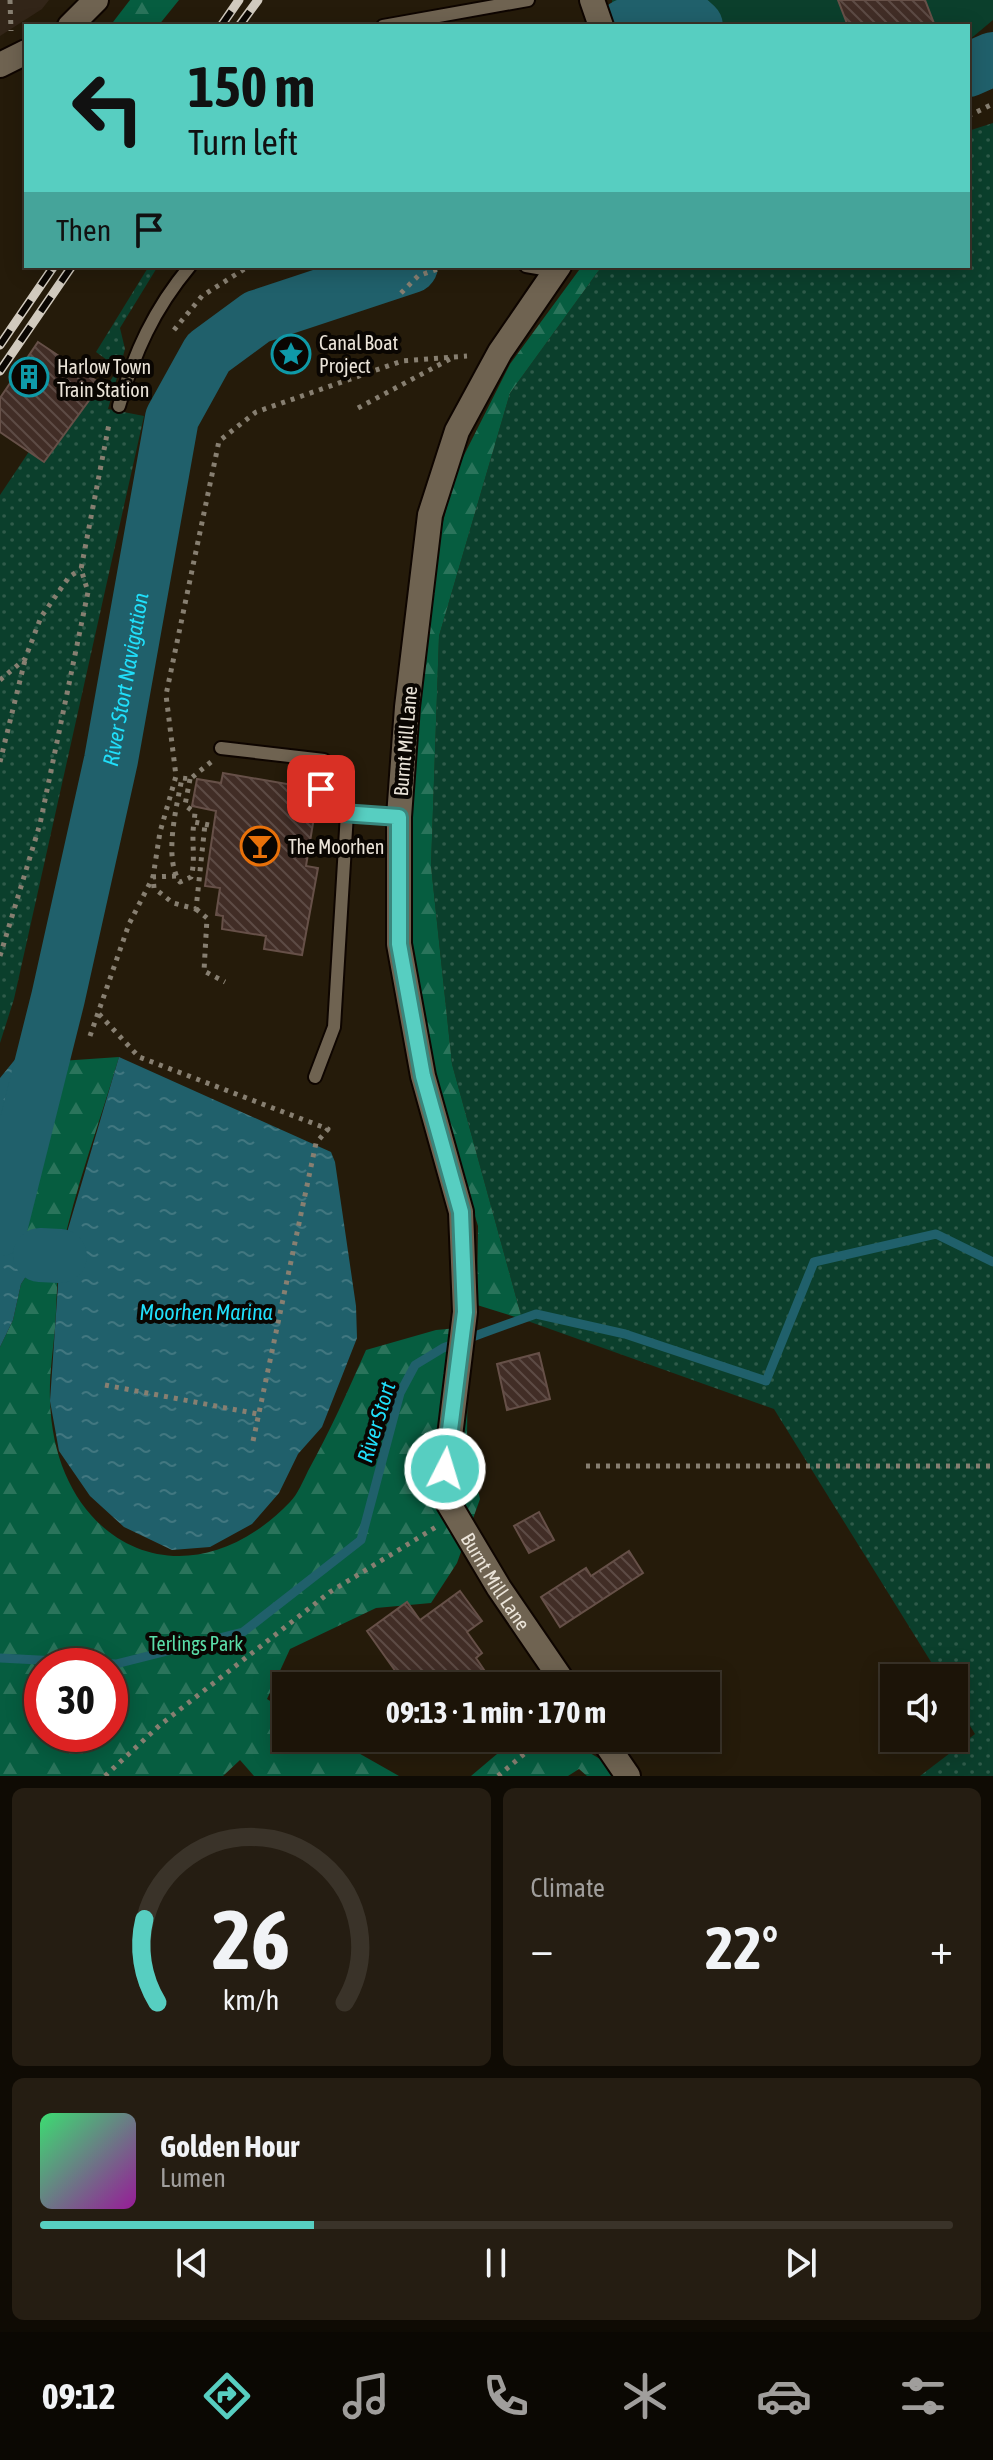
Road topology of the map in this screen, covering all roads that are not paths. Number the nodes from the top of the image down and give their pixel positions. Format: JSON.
{"nodes":[{"id":1,"x":96,"y":0,"type":"edge"},
{"id":2,"x":528,"y":0,"type":"edge"},
{"id":3,"x":72,"y":24,"type":"edge"},
{"id":4,"x":394,"y":24,"type":"edge"},
{"id":5,"x":24,"y":53,"type":"edge"},
{"id":6,"x":0,"y":65,"type":"edge"},
{"id":7,"x":188,"y":268,"type":"edge"},
{"id":8,"x":557,"y":269,"type":"edge"},
{"id":9,"x":119,"y":406,"type":"road end"},
{"id":10,"x":221,"y":748,"type":"road end"},
{"id":11,"x":347,"y":813,"type":"junction"},
{"id":12,"x":399,"y":817,"type":"junction"},
{"id":13,"x":315,"y":1077,"type":"dead end"},
{"id":14,"x":556,"y":1672,"type":"edge"},
{"id":15,"x":612,"y":1752,"type":"edge"},
{"id":16,"x":628,"y":1776,"type":"edge"}],
"edges":[{"from":1,"to":3,"type":"street"},
{"from":2,"to":4,"type":"lane"},
{"from":5,"to":6,"type":"street"},
{"from":7,"to":9,"type":"lane"},
{"from":8,"to":12,"type":"street","name":"Burnt Mill Lane"},
{"from":10,"to":11,"type":"lane"},
{"from":11,"to":12,"type":"lane"},
{"from":11,"to":13,"type":"lane"},
{"from":12,"to":14,"type":"street","name":"Burnt Mill Lane"},
{"from":15,"to":16,"type":"street"}]}
